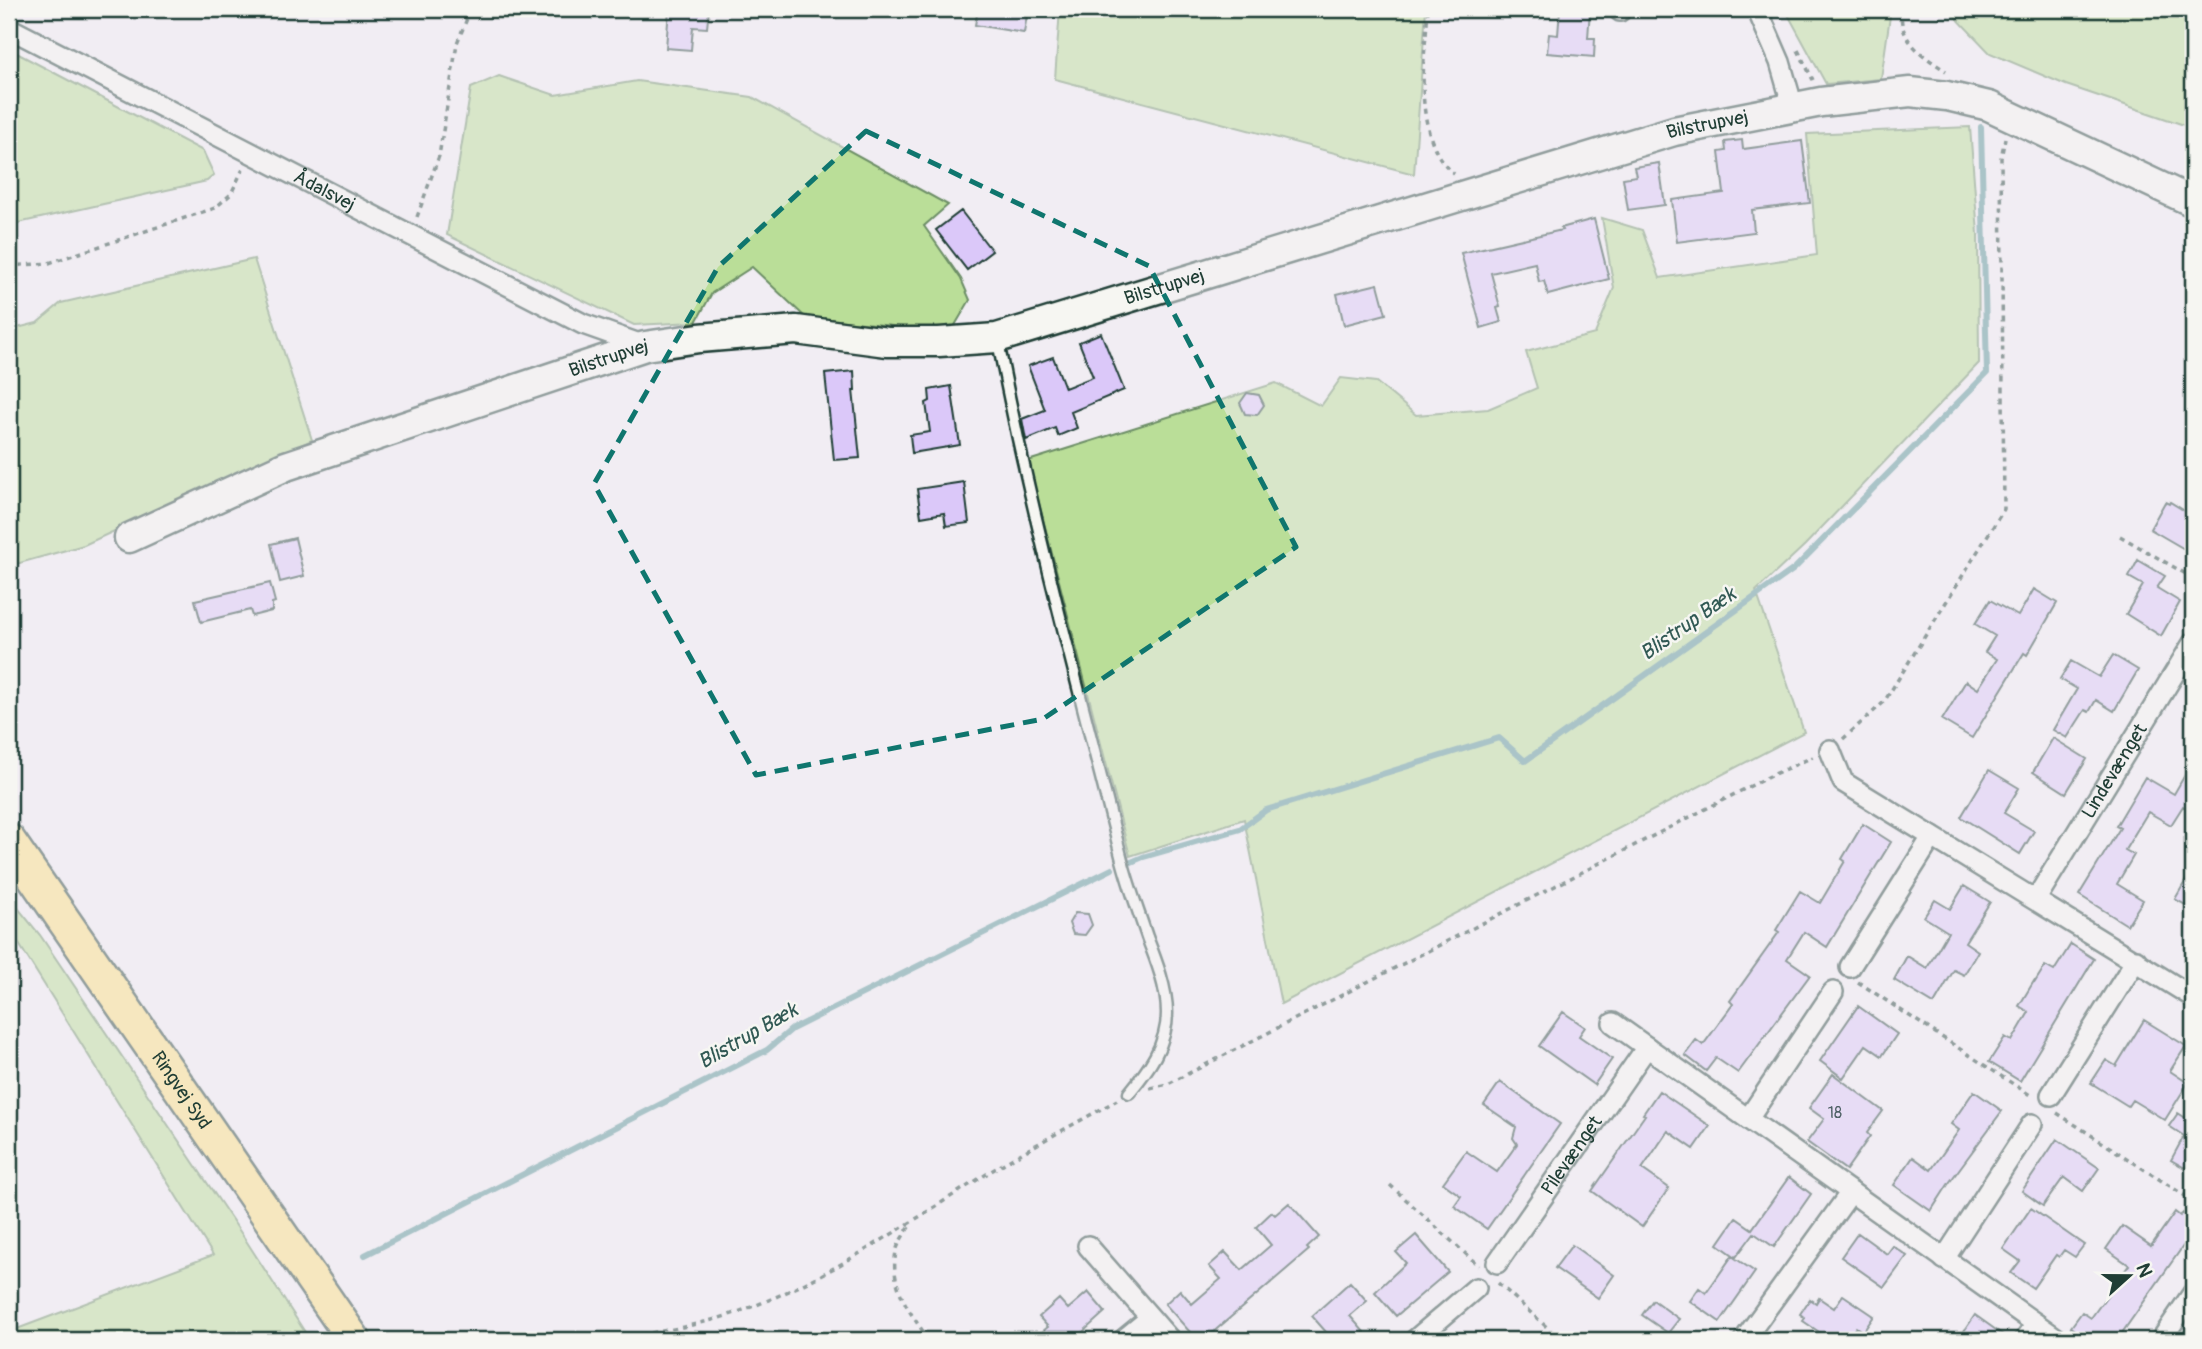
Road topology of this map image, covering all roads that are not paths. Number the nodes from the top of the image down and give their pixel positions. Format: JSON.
{"nodes":[{"id":1,"x":1757,"y":9,"type":"edge"},
{"id":2,"x":9,"y":28,"type":"edge"},
{"id":3,"x":1793,"y":107,"type":"junction"},
{"id":4,"x":2193,"y":202,"type":"edge"},
{"id":5,"x":997,"y":338,"type":"junction"},
{"id":6,"x":645,"y":346,"type":"junction"},
{"id":7,"x":129,"y":538,"type":"dead end"},
{"id":8,"x":2193,"y":643,"type":"edge"},
{"id":9,"x":1830,"y":751,"type":"road end"},
{"id":10,"x":1932,"y":837,"type":"junction"},
{"id":11,"x":9,"y":841,"type":"edge"},
{"id":12,"x":2036,"y":898,"type":"junction"},
{"id":13,"x":2136,"y":960,"type":"junction"},
{"id":14,"x":1852,"y":974,"type":"road end"},
{"id":15,"x":1833,"y":992,"type":"dead end"},
{"id":16,"x":2193,"y":997,"type":"edge"},
{"id":17,"x":1613,"y":1023,"type":"dead end"},
{"id":18,"x":1647,"y":1047,"type":"junction"},
{"id":19,"x":1129,"y":1093,"type":"road end"},
{"id":20,"x":2047,"y":1102,"type":"road end"},
{"id":21,"x":1748,"y":1119,"type":"junction"},
{"id":22,"x":2032,"y":1124,"type":"dead end"},
{"id":23,"x":1851,"y":1192,"type":"junction"},
{"id":24,"x":1088,"y":1246,"type":"dead end"},
{"id":25,"x":1944,"y":1258,"type":"junction"},
{"id":26,"x":2193,"y":1293,"type":"edge"},
{"id":27,"x":1150,"y":1318,"type":"junction"},
{"id":28,"x":2036,"y":1324,"type":"junction"},
{"id":29,"x":354,"y":1340,"type":"edge"},
{"id":30,"x":1124,"y":1340,"type":"edge"},
{"id":31,"x":1170,"y":1340,"type":"edge"},
{"id":32,"x":1415,"y":1340,"type":"edge"},
{"id":33,"x":1744,"y":1340,"type":"edge"},
{"id":34,"x":2025,"y":1340,"type":"edge"},
{"id":35,"x":2059,"y":1340,"type":"edge"},
{"id":36,"x":2161,"y":1340,"type":"edge"}],
"edges":[{"from":1,"to":3,"type":"street"},
{"from":2,"to":6,"type":"street","name":"Ådalsvej"},
{"from":3,"to":4,"type":"street","name":"Bilstrupvej"},
{"from":3,"to":5,"type":"street","name":"Bilstrupvej"},
{"from":5,"to":6,"type":"street","name":"Bilstrupvej"},
{"from":5,"to":19,"type":"lane"},
{"from":6,"to":7,"type":"street","name":"Bilstrupvej"},
{"from":8,"to":12,"type":"street","name":"Lindevænget"},
{"from":9,"to":10,"type":"street"},
{"from":10,"to":12,"type":"street"},
{"from":10,"to":14,"type":"street"},
{"from":11,"to":29,"type":"main road","name":"Ringvej Syd"},
{"from":12,"to":13,"type":"street"},
{"from":13,"to":16,"type":"street"},
{"from":13,"to":20,"type":"street"},
{"from":15,"to":21,"type":"street"},
{"from":17,"to":18,"type":"street"},
{"from":18,"to":21,"type":"street"},
{"from":18,"to":32,"type":"street","name":"Pilevænget"},
{"from":21,"to":23,"type":"street"},
{"from":22,"to":25,"type":"street"},
{"from":23,"to":25,"type":"street"},
{"from":23,"to":33,"type":"street"},
{"from":24,"to":27,"type":"street"},
{"from":25,"to":28,"type":"street"},
{"from":26,"to":36,"type":"street"},
{"from":27,"to":30,"type":"street"},
{"from":27,"to":31,"type":"street"},
{"from":28,"to":34,"type":"street"},
{"from":28,"to":35,"type":"street"}]}
